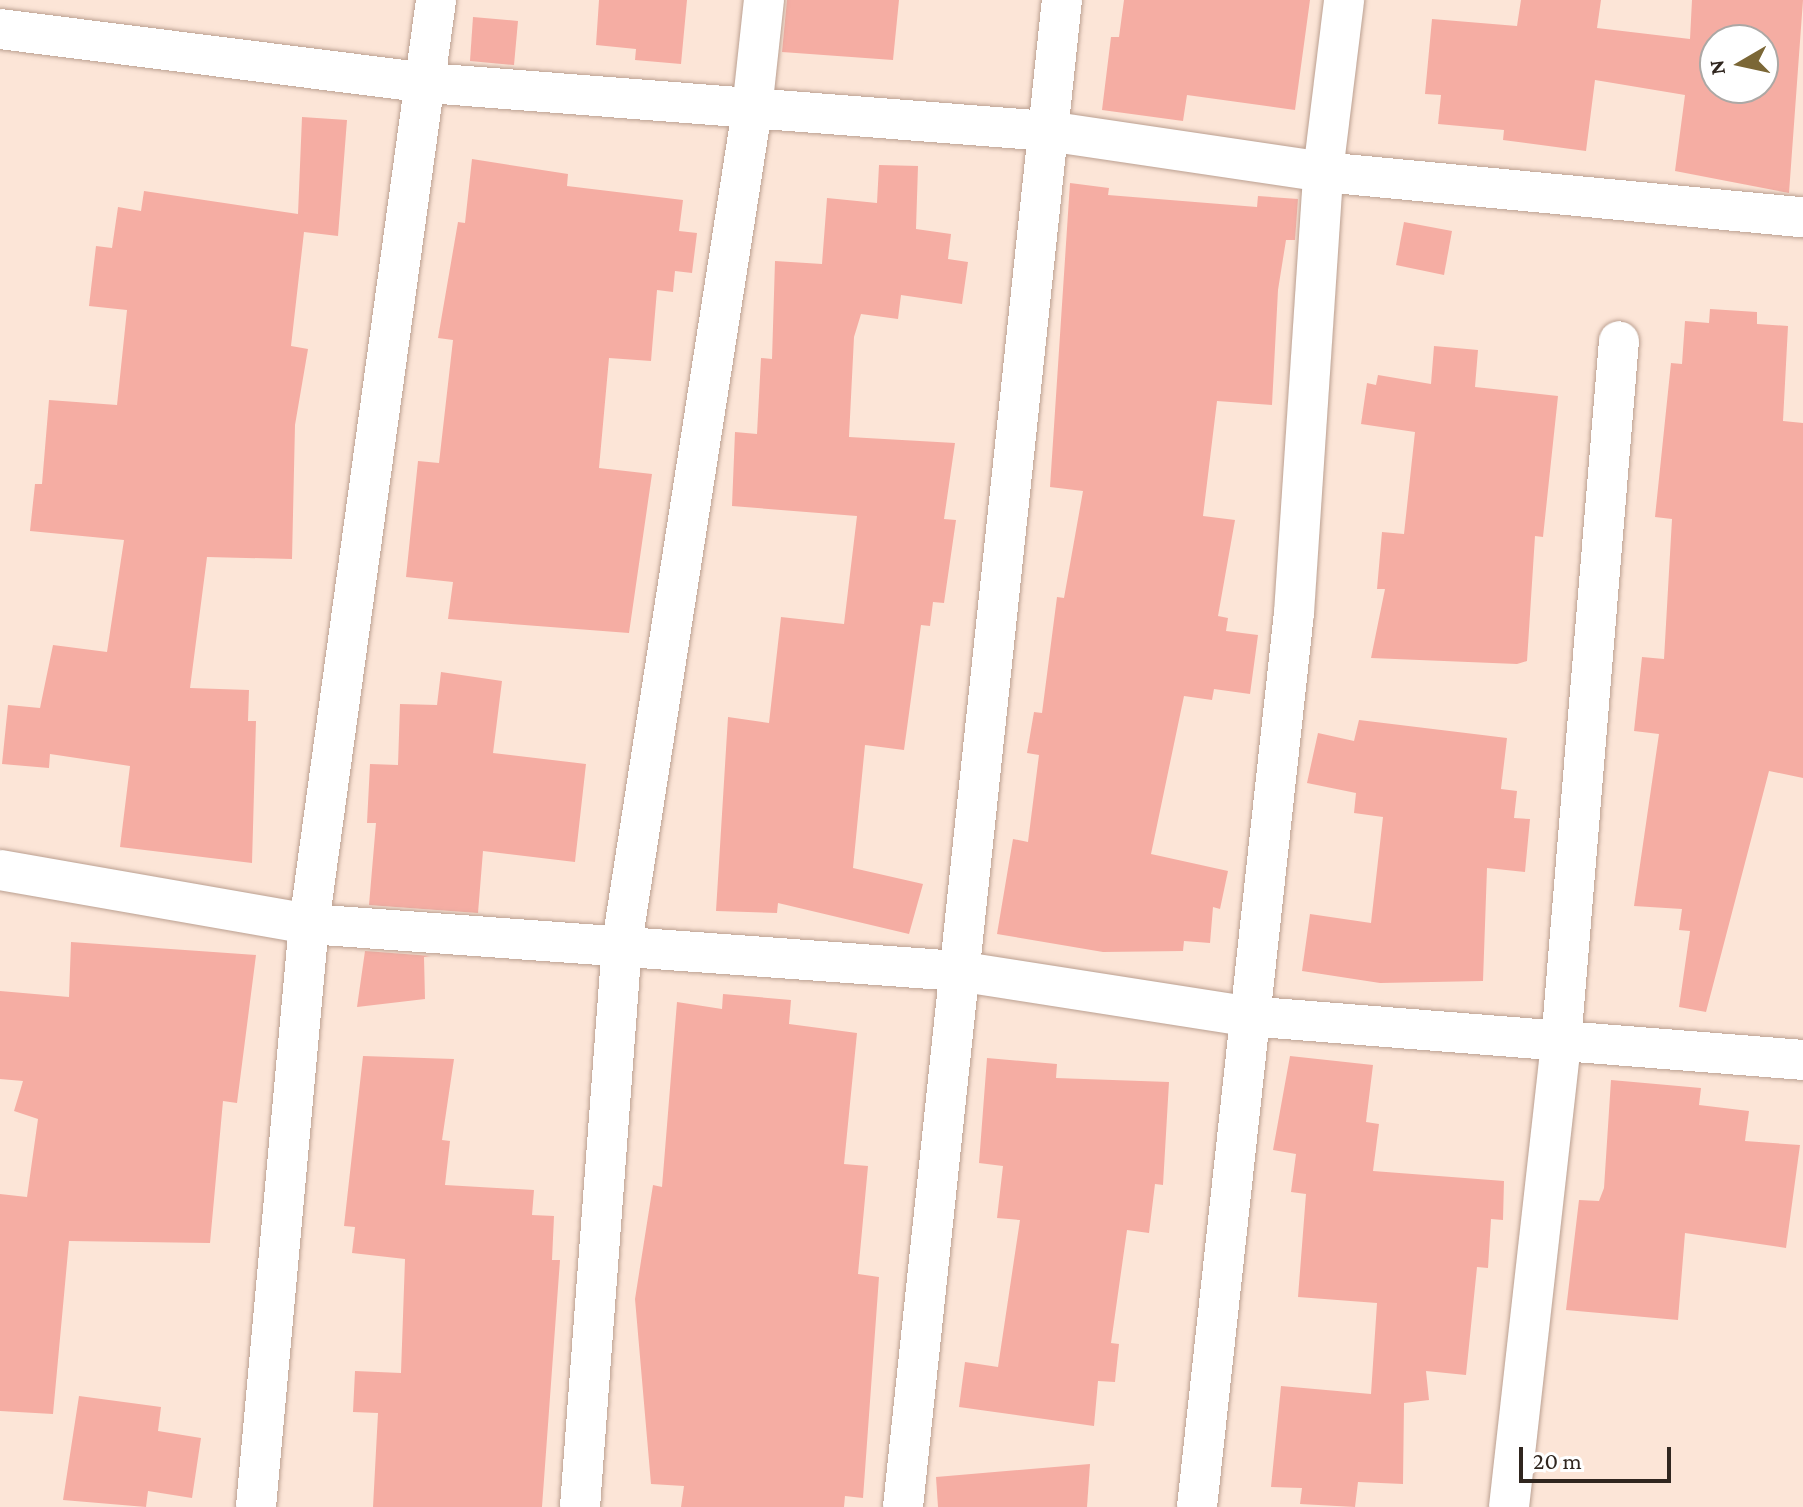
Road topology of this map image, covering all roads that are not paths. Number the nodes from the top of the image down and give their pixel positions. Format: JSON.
{"nodes":[{"id":1,"x":436,"y":0,"type":"edge"},
{"id":2,"x":764,"y":0,"type":"edge"},
{"id":3,"x":1062,"y":0,"type":"edge"},
{"id":4,"x":1344,"y":0,"type":"edge"},
{"id":5,"x":42,"y":17,"type":"edge"},
{"id":6,"x":0,"y":29,"type":"edge"},
{"id":7,"x":428,"y":83,"type":"junction"},
{"id":8,"x":752,"y":110,"type":"junction"},
{"id":9,"x":1047,"y":131,"type":"junction"},
{"id":10,"x":1323,"y":172,"type":"junction"},
{"id":11,"x":1803,"y":217,"type":"edge"},
{"id":12,"x":1619,"y":341,"type":"dead end"},
{"id":13,"x":0,"y":870,"type":"edge"},
{"id":14,"x":309,"y":924,"type":"junction"},
{"id":15,"x":622,"y":943,"type":"junction"},
{"id":16,"x":958,"y":971,"type":"junction"},
{"id":17,"x":1247,"y":1016,"type":"junction"},
{"id":18,"x":1561,"y":1043,"type":"junction"},
{"id":19,"x":1803,"y":1060,"type":"edge"},
{"id":20,"x":256,"y":1507,"type":"edge"},
{"id":21,"x":580,"y":1507,"type":"edge"},
{"id":22,"x":903,"y":1507,"type":"edge"},
{"id":23,"x":1197,"y":1507,"type":"edge"},
{"id":24,"x":1509,"y":1507,"type":"edge"}],
"edges":[{"from":1,"to":7,"type":"street"},
{"from":2,"to":8,"type":"street"},
{"from":3,"to":9,"type":"street"},
{"from":4,"to":10,"type":"street"},
{"from":5,"to":6,"type":"street"},
{"from":5,"to":7,"type":"street"},
{"from":7,"to":8,"type":"street"},
{"from":7,"to":14,"type":"street"},
{"from":8,"to":9,"type":"street"},
{"from":8,"to":15,"type":"street"},
{"from":9,"to":10,"type":"street"},
{"from":9,"to":16,"type":"street"},
{"from":10,"to":11,"type":"street"},
{"from":10,"to":17,"type":"street"},
{"from":12,"to":18,"type":"street"},
{"from":13,"to":14,"type":"street"},
{"from":14,"to":15,"type":"street"},
{"from":14,"to":20,"type":"street"},
{"from":15,"to":16,"type":"street"},
{"from":15,"to":21,"type":"street"},
{"from":16,"to":17,"type":"street"},
{"from":16,"to":22,"type":"street"},
{"from":17,"to":18,"type":"street"},
{"from":17,"to":23,"type":"street"},
{"from":18,"to":19,"type":"street"},
{"from":18,"to":24,"type":"street"}]}
